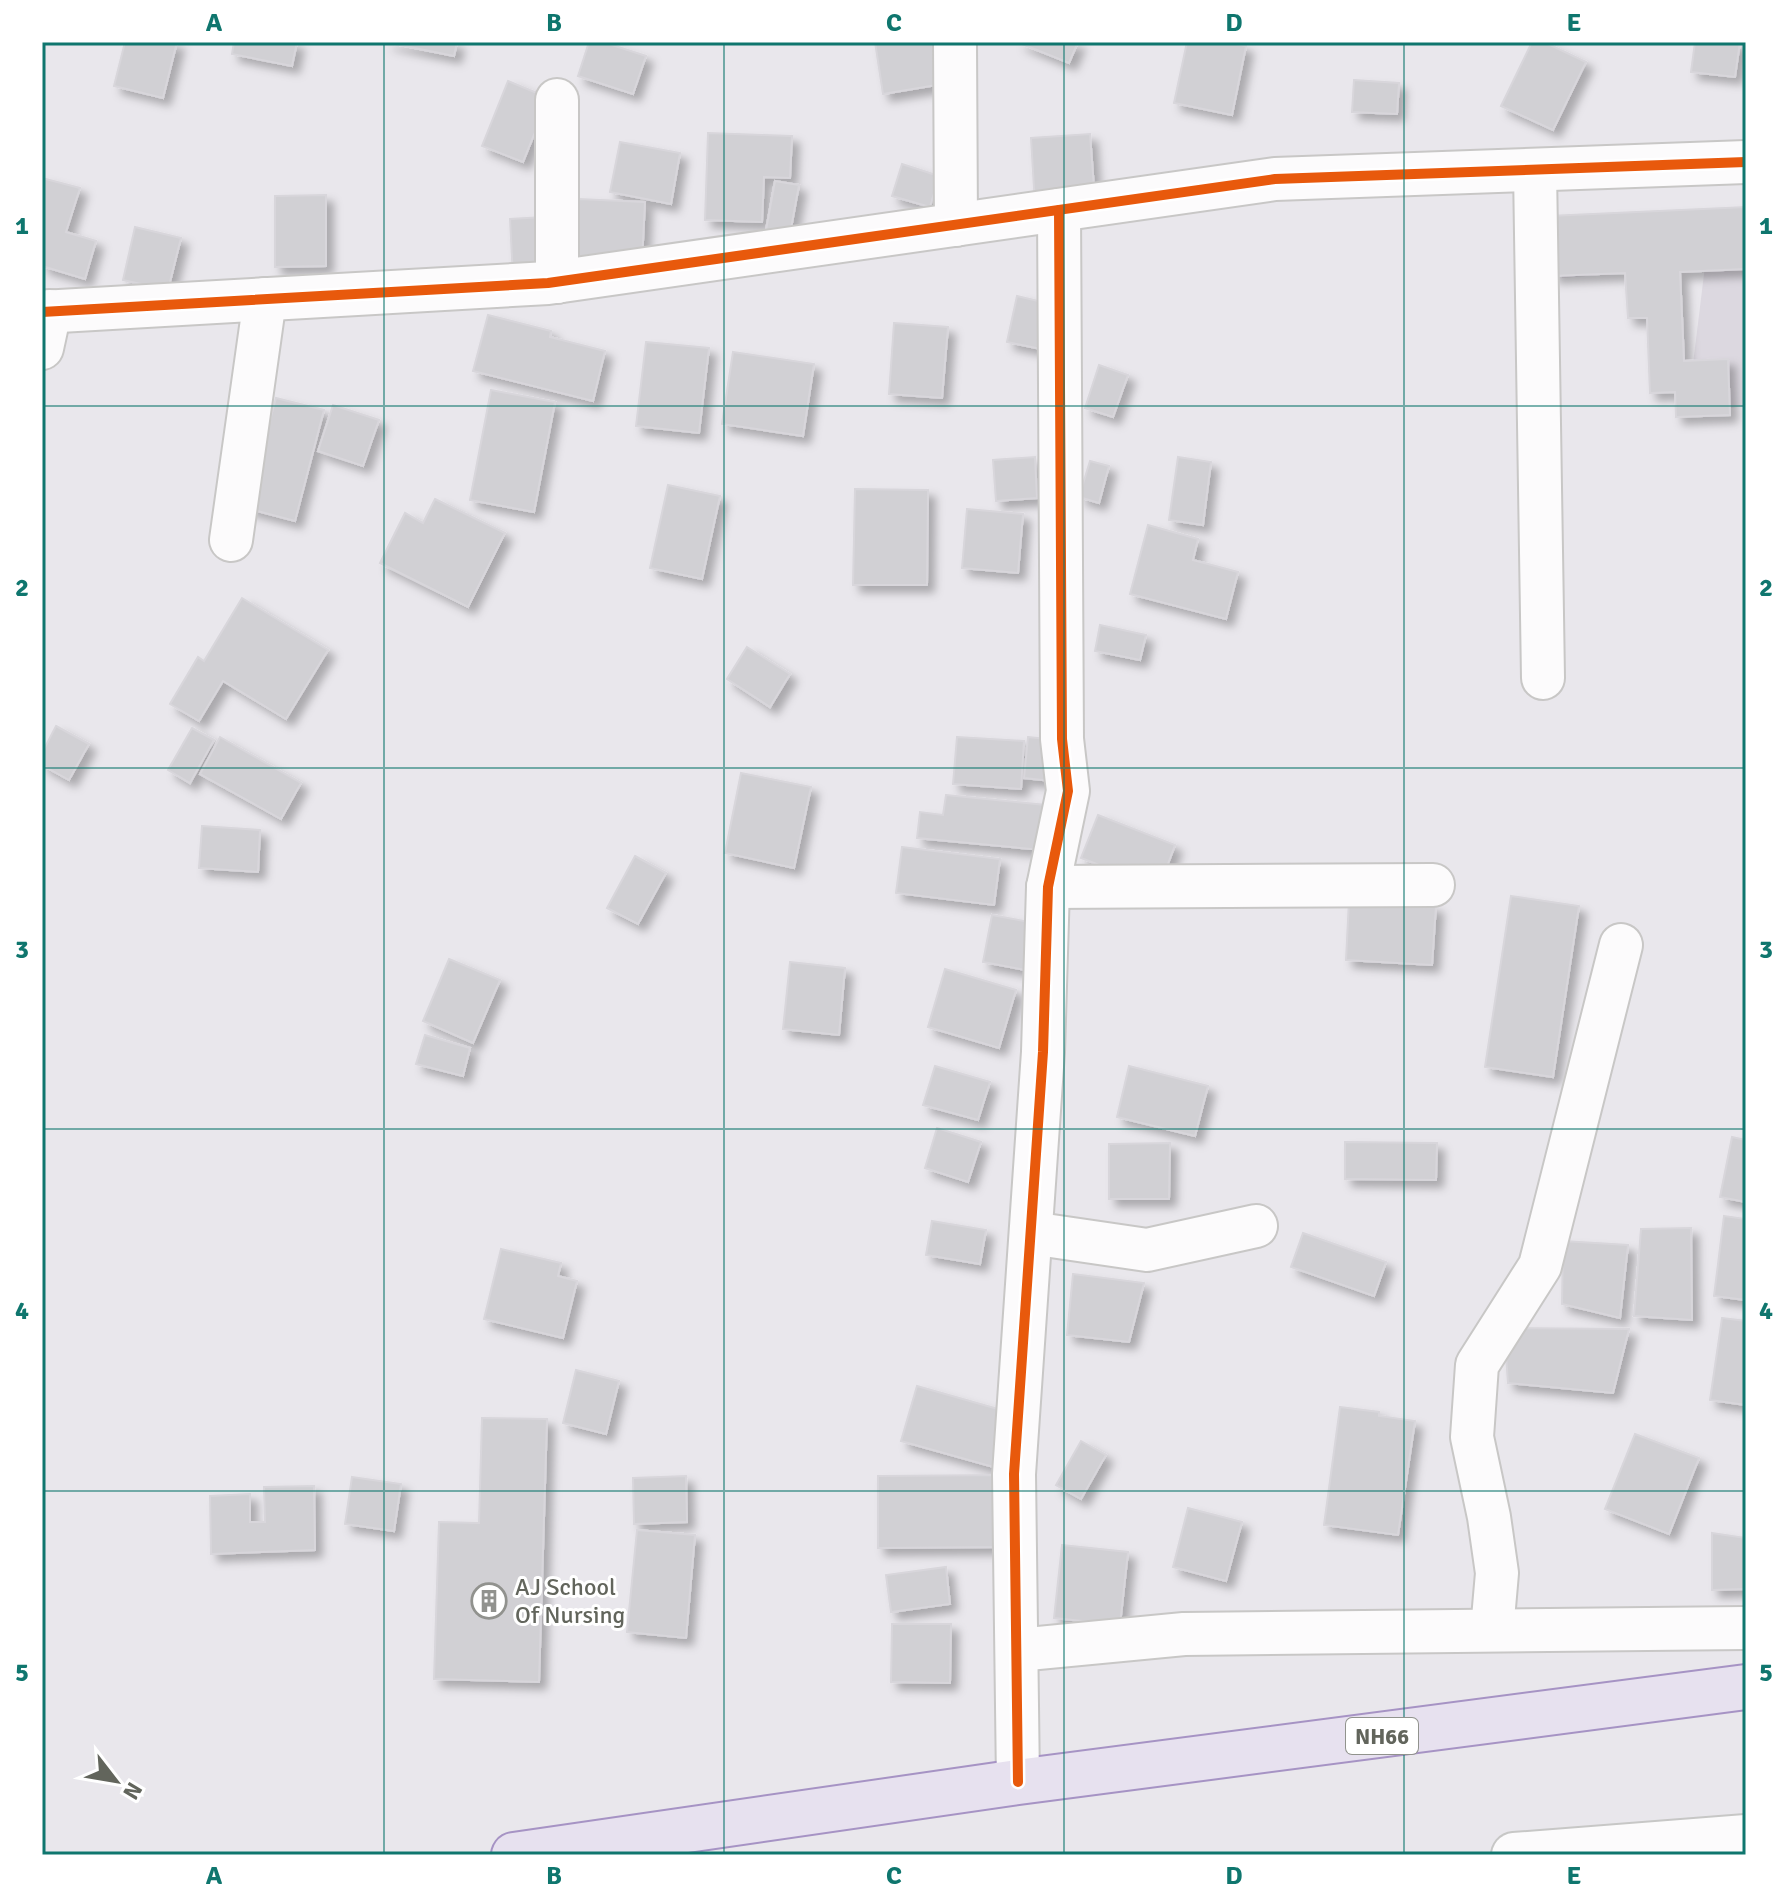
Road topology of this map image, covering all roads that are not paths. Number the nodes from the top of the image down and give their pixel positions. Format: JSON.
{"nodes":[{"id":1,"x":955,"y":42,"type":"edge"},
{"id":2,"x":557,"y":100,"type":"dead end"},
{"id":3,"x":1746,"y":162,"type":"edge"},
{"id":4,"x":1535,"y":170,"type":"junction"},
{"id":5,"x":1059,"y":210,"type":"junction"},
{"id":6,"x":956,"y":225,"type":"junction"},
{"id":7,"x":557,"y":282,"type":"junction"},
{"id":8,"x":265,"y":299,"type":"junction"},
{"id":9,"x":45,"y":324,"type":"edge"},
{"id":10,"x":231,"y":540,"type":"dead end"},
{"id":11,"x":1543,"y":678,"type":"dead end"},
{"id":12,"x":1433,"y":885,"type":"dead end"},
{"id":13,"x":1048,"y":887,"type":"junction"},
{"id":14,"x":1621,"y":945,"type":"dead end"},
{"id":15,"x":1256,"y":1226,"type":"dead end"},
{"id":16,"x":1031,"y":1233,"type":"junction"},
{"id":17,"x":1746,"y":1628,"type":"edge"},
{"id":18,"x":1492,"y":1630,"type":"junction"},
{"id":19,"x":1017,"y":1650,"type":"junction"},
{"id":20,"x":1746,"y":1687,"type":"edge"},
{"id":21,"x":1018,"y":1782,"type":"junction"},
{"id":22,"x":1746,"y":1837,"type":"edge"},
{"id":23,"x":514,"y":1855,"type":"edge"},
{"id":24,"x":1514,"y":1855,"type":"edge"}],
"edges":[{"from":1,"to":6,"type":"street"},
{"from":2,"to":7,"type":"street"},
{"from":3,"to":4,"type":"street"},
{"from":4,"to":5,"type":"street"},
{"from":4,"to":11,"type":"street"},
{"from":5,"to":6,"type":"street"},
{"from":5,"to":13,"type":"street"},
{"from":6,"to":7,"type":"street"},
{"from":7,"to":8,"type":"street"},
{"from":8,"to":9,"type":"street"},
{"from":8,"to":10,"type":"street"},
{"from":12,"to":13,"type":"street"},
{"from":13,"to":16,"type":"street"},
{"from":14,"to":18,"type":"street"},
{"from":15,"to":16,"type":"street"},
{"from":16,"to":19,"type":"street"},
{"from":17,"to":18,"type":"street"},
{"from":18,"to":19,"type":"street"},
{"from":19,"to":21,"type":"street"},
{"from":20,"to":21,"type":"highway","number":"NH66"},
{"from":21,"to":23,"type":"highway","number":"NH66"},
{"from":22,"to":24,"type":"street"}]}
